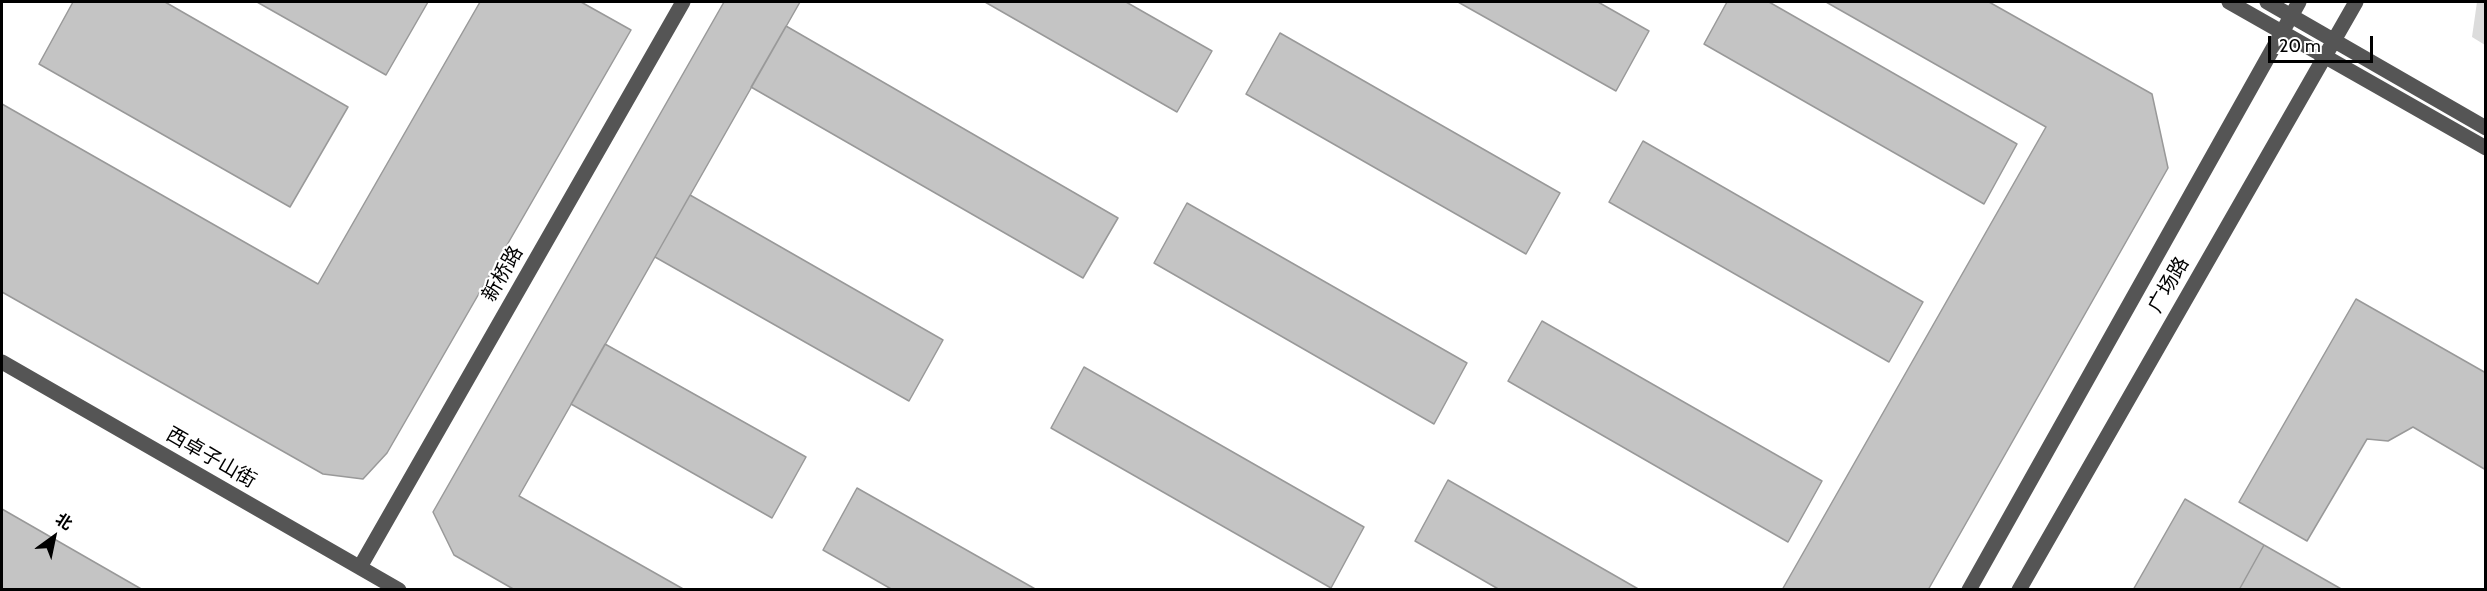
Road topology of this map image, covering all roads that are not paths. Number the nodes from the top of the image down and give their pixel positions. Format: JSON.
{"nodes":[{"id":1,"x":682,"y":2,"type":"edge"},
{"id":2,"x":2229,"y":2,"type":"edge"},
{"id":3,"x":2267,"y":2,"type":"edge"},
{"id":4,"x":2299,"y":2,"type":"edge"},
{"id":5,"x":2356,"y":2,"type":"edge"},
{"id":6,"x":2291,"y":15,"type":"junction"},
{"id":7,"x":2282,"y":32,"type":"junction"},
{"id":8,"x":2333,"y":41,"type":"junction"},
{"id":9,"x":2325,"y":56,"type":"junction"},
{"id":10,"x":2486,"y":128,"type":"edge"},
{"id":11,"x":2486,"y":148,"type":"edge"},
{"id":12,"x":2,"y":362,"type":"edge"},
{"id":13,"x":360,"y":567,"type":"junction"},
{"id":14,"x":394,"y":588,"type":"edge"},
{"id":15,"x":1969,"y":590,"type":"edge"},
{"id":16,"x":2019,"y":590,"type":"edge"}],
"edges":[{"from":1,"to":13,"type":"street","name":"新桥路"},
{"from":2,"to":7,"type":"street"},
{"from":3,"to":6,"type":"street"},
{"from":4,"to":6,"type":"street","name":"广场路"},
{"from":5,"to":8,"type":"street","name":"广场路"},
{"from":6,"to":7,"type":"street","name":"广场路"},
{"from":6,"to":8,"type":"street"},
{"from":7,"to":9,"type":"street"},
{"from":7,"to":15,"type":"street","name":"广场路"},
{"from":8,"to":9,"type":"street","name":"广场路"},
{"from":8,"to":10,"type":"street"},
{"from":9,"to":11,"type":"street"},
{"from":9,"to":16,"type":"street","name":"广场路"},
{"from":12,"to":13,"type":"street","name":"西卓子山街"},
{"from":13,"to":14,"type":"street","name":"西卓子山街"}]}
